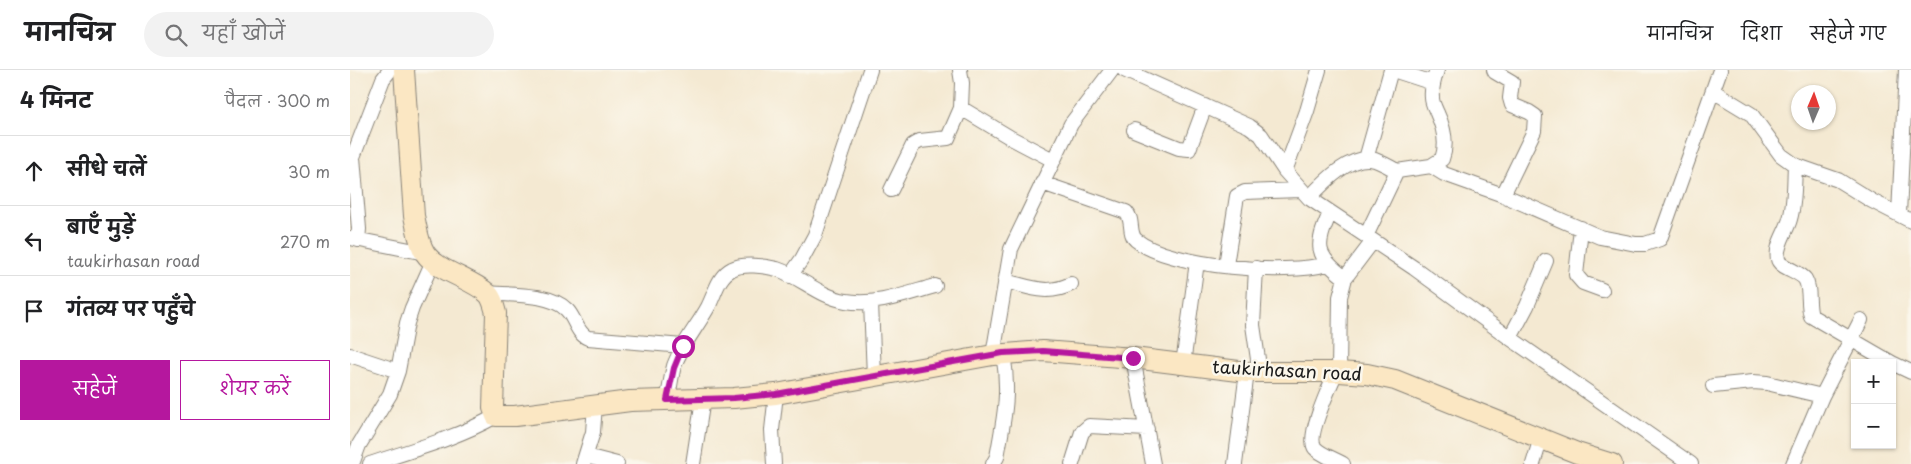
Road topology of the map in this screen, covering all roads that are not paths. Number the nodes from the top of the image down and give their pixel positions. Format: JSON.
{"nodes":[{"id":1,"x":390,"y":70,"type":"edge"},
{"id":2,"x":404,"y":70,"type":"edge"},
{"id":3,"x":870,"y":70,"type":"edge"},
{"id":4,"x":960,"y":70,"type":"edge"},
{"id":5,"x":1112,"y":70,"type":"edge"},
{"id":6,"x":1126,"y":70,"type":"edge"},
{"id":7,"x":1319,"y":70,"type":"edge"},
{"id":8,"x":1392,"y":70,"type":"edge"},
{"id":9,"x":1494,"y":70,"type":"edge"},
{"id":10,"x":1720,"y":70,"type":"edge"},
{"id":11,"x":1906,"y":70,"type":"edge"},
{"id":12,"x":1435,"y":76,"type":"edge"},
{"id":13,"x":1712,"y":91,"type":"junction"},
{"id":14,"x":1205,"y":106,"type":"junction"},
{"id":15,"x":961,"y":108,"type":"junction"},
{"id":16,"x":1908,"y":117,"type":"edge"},
{"id":17,"x":1134,"y":130,"type":"dead end"},
{"id":18,"x":1366,"y":159,"type":"junction"},
{"id":19,"x":1053,"y":160,"type":"junction"},
{"id":20,"x":1431,"y":166,"type":"junction"},
{"id":21,"x":1795,"y":166,"type":"junction"},
{"id":22,"x":1397,"y":170,"type":"junction"},
{"id":23,"x":1285,"y":171,"type":"junction"},
{"id":24,"x":1042,"y":183,"type":"junction"},
{"id":25,"x":891,"y":190,"type":"dead end"},
{"id":26,"x":1304,"y":194,"type":"junction"},
{"id":27,"x":1503,"y":195,"type":"junction"},
{"id":28,"x":1330,"y":213,"type":"junction"},
{"id":29,"x":1905,"y":217,"type":"edge"},
{"id":30,"x":1581,"y":228,"type":"junction"},
{"id":31,"x":1369,"y":238,"type":"junction"},
{"id":32,"x":354,"y":239,"type":"edge"},
{"id":33,"x":429,"y":257,"type":"junction"},
{"id":34,"x":1546,"y":261,"type":"dead end"},
{"id":35,"x":1197,"y":262,"type":"junction"},
{"id":36,"x":1327,"y":264,"type":"junction"},
{"id":37,"x":1226,"y":265,"type":"junction"},
{"id":38,"x":1256,"y":268,"type":"junction"},
{"id":39,"x":790,"y":276,"type":"junction"},
{"id":40,"x":1345,"y":278,"type":"junction"},
{"id":41,"x":1004,"y":282,"type":"junction"},
{"id":42,"x":1071,"y":284,"type":"dead end"},
{"id":43,"x":935,"y":286,"type":"dead end"},
{"id":44,"x":1602,"y":290,"type":"dead end"},
{"id":45,"x":488,"y":293,"type":"junction"},
{"id":46,"x":871,"y":303,"type":"junction"},
{"id":47,"x":1861,"y":320,"type":"dead end"},
{"id":48,"x":1510,"y":338,"type":"junction"},
{"id":49,"x":1849,"y":339,"type":"junction"},
{"id":50,"x":683,"y":346,"type":"junction"},
{"id":51,"x":998,"y":354,"type":"junction"},
{"id":52,"x":350,"y":355,"type":"edge"},
{"id":53,"x":1133,"y":358,"type":"junction"},
{"id":54,"x":1885,"y":359,"type":"edge"},
{"id":55,"x":1183,"y":364,"type":"junction"},
{"id":56,"x":1896,"y":365,"type":"edge"},
{"id":57,"x":398,"y":371,"type":"junction"},
{"id":58,"x":1253,"y":372,"type":"junction"},
{"id":59,"x":1337,"y":372,"type":"junction"},
{"id":60,"x":1911,"y":372,"type":"edge"},
{"id":61,"x":874,"y":376,"type":"junction"},
{"id":62,"x":1713,"y":386,"type":"dead end"},
{"id":63,"x":776,"y":394,"type":"junction"},
{"id":64,"x":1822,"y":396,"type":"junction"},
{"id":65,"x":703,"y":399,"type":"junction"},
{"id":66,"x":667,"y":400,"type":"junction"},
{"id":67,"x":595,"y":405,"type":"junction"},
{"id":68,"x":496,"y":416,"type":"junction"},
{"id":69,"x":1147,"y":429,"type":"junction"},
{"id":70,"x":1541,"y":438,"type":"junction"},
{"id":71,"x":585,"y":460,"type":"edge"},
{"id":72,"x":352,"y":464,"type":"edge"},
{"id":73,"x":370,"y":464,"type":"edge"},
{"id":74,"x":617,"y":464,"type":"edge"},
{"id":75,"x":693,"y":464,"type":"edge"},
{"id":76,"x":774,"y":464,"type":"edge"},
{"id":77,"x":993,"y":464,"type":"edge"},
{"id":78,"x":1072,"y":464,"type":"edge"},
{"id":79,"x":1153,"y":464,"type":"edge"},
{"id":80,"x":1235,"y":464,"type":"edge"},
{"id":81,"x":1343,"y":464,"type":"edge"},
{"id":82,"x":1533,"y":464,"type":"edge"},
{"id":83,"x":1612,"y":464,"type":"edge"},
{"id":84,"x":1691,"y":464,"type":"edge"},
{"id":85,"x":1793,"y":464,"type":"edge"}],
"edges":[{"from":1,"to":32,"type":"street"},
{"from":2,"to":33,"type":"street"},
{"from":3,"to":39,"type":"street"},
{"from":4,"to":15,"type":"street"},
{"from":5,"to":19,"type":"street"},
{"from":6,"to":14,"type":"street"},
{"from":7,"to":23,"type":"street"},
{"from":8,"to":12,"type":"street"},
{"from":8,"to":18,"type":"street"},
{"from":9,"to":27,"type":"street"},
{"from":10,"to":13,"type":"street"},
{"from":11,"to":16,"type":"street"},
{"from":12,"to":20,"type":"street"},
{"from":13,"to":21,"type":"street"},
{"from":13,"to":30,"type":"street"},
{"from":14,"to":17,"type":"street"},
{"from":14,"to":23,"type":"street"},
{"from":15,"to":19,"type":"street"},
{"from":15,"to":25,"type":"street"},
{"from":16,"to":29,"type":"street"},
{"from":18,"to":22,"type":"street"},
{"from":18,"to":26,"type":"street"},
{"from":19,"to":24,"type":"street"},
{"from":20,"to":22,"type":"street"},
{"from":20,"to":27,"type":"street"},
{"from":21,"to":29,"type":"street"},
{"from":21,"to":49,"type":"street"},
{"from":22,"to":31,"type":"street"},
{"from":23,"to":26,"type":"street"},
{"from":24,"to":35,"type":"street"},
{"from":24,"to":41,"type":"street"},
{"from":26,"to":28,"type":"street"},
{"from":26,"to":37,"type":"street"},
{"from":27,"to":30,"type":"street"},
{"from":28,"to":31,"type":"street"},
{"from":28,"to":36,"type":"street"},
{"from":30,"to":44,"type":"street"},
{"from":31,"to":40,"type":"street"},
{"from":31,"to":48,"type":"street"},
{"from":32,"to":33,"type":"street"},
{"from":33,"to":45,"type":"street"},
{"from":33,"to":57,"type":"street"},
{"from":34,"to":48,"type":"street"},
{"from":35,"to":37,"type":"street"},
{"from":35,"to":55,"type":"street"},
{"from":36,"to":38,"type":"street"},
{"from":36,"to":40,"type":"street"},
{"from":37,"to":38,"type":"street"},
{"from":38,"to":58,"type":"street"},
{"from":39,"to":46,"type":"street"},
{"from":39,"to":50,"type":"street"},
{"from":40,"to":59,"type":"street"},
{"from":41,"to":42,"type":"street"},
{"from":41,"to":51,"type":"street"},
{"from":43,"to":46,"type":"street"},
{"from":45,"to":50,"type":"street"},
{"from":45,"to":68,"type":"street"},
{"from":46,"to":61,"type":"street"},
{"from":47,"to":49,"type":"street"},
{"from":48,"to":84,"type":"street"},
{"from":49,"to":54,"type":"street"},
{"from":49,"to":64,"type":"street"},
{"from":50,"to":66,"type":"street"},
{"from":51,"to":53,"type":"street","name":"taukirhasan road"},
{"from":51,"to":61,"type":"street","name":"taukirhasan road"},
{"from":51,"to":77,"type":"street"},
{"from":52,"to":57,"type":"street"},
{"from":53,"to":55,"type":"street","name":"taukirhasan road"},
{"from":53,"to":69,"type":"street"},
{"from":55,"to":58,"type":"street","name":"taukirhasan road"},
{"from":56,"to":60,"type":"street"},
{"from":57,"to":72,"type":"street"},
{"from":58,"to":59,"type":"street","name":"taukirhasan road"},
{"from":58,"to":80,"type":"street"},
{"from":59,"to":70,"type":"street","name":"taukirhasan road"},
{"from":59,"to":81,"type":"street"},
{"from":61,"to":63,"type":"street","name":"taukirhasan road"},
{"from":62,"to":64,"type":"street"},
{"from":63,"to":65,"type":"street","name":"taukirhasan road"},
{"from":63,"to":76,"type":"street"},
{"from":64,"to":85,"type":"street"},
{"from":65,"to":66,"type":"street","name":"taukirhasan road"},
{"from":65,"to":75,"type":"street"},
{"from":66,"to":67,"type":"street","name":"taukirhasan road"},
{"from":67,"to":68,"type":"street","name":"taukirhasan road"},
{"from":67,"to":71,"type":"street"},
{"from":68,"to":73,"type":"street"},
{"from":69,"to":78,"type":"street"},
{"from":69,"to":79,"type":"street"},
{"from":70,"to":82,"type":"street"},
{"from":70,"to":83,"type":"street","name":"taukirhasan road"},
{"from":71,"to":74,"type":"street"}]}
